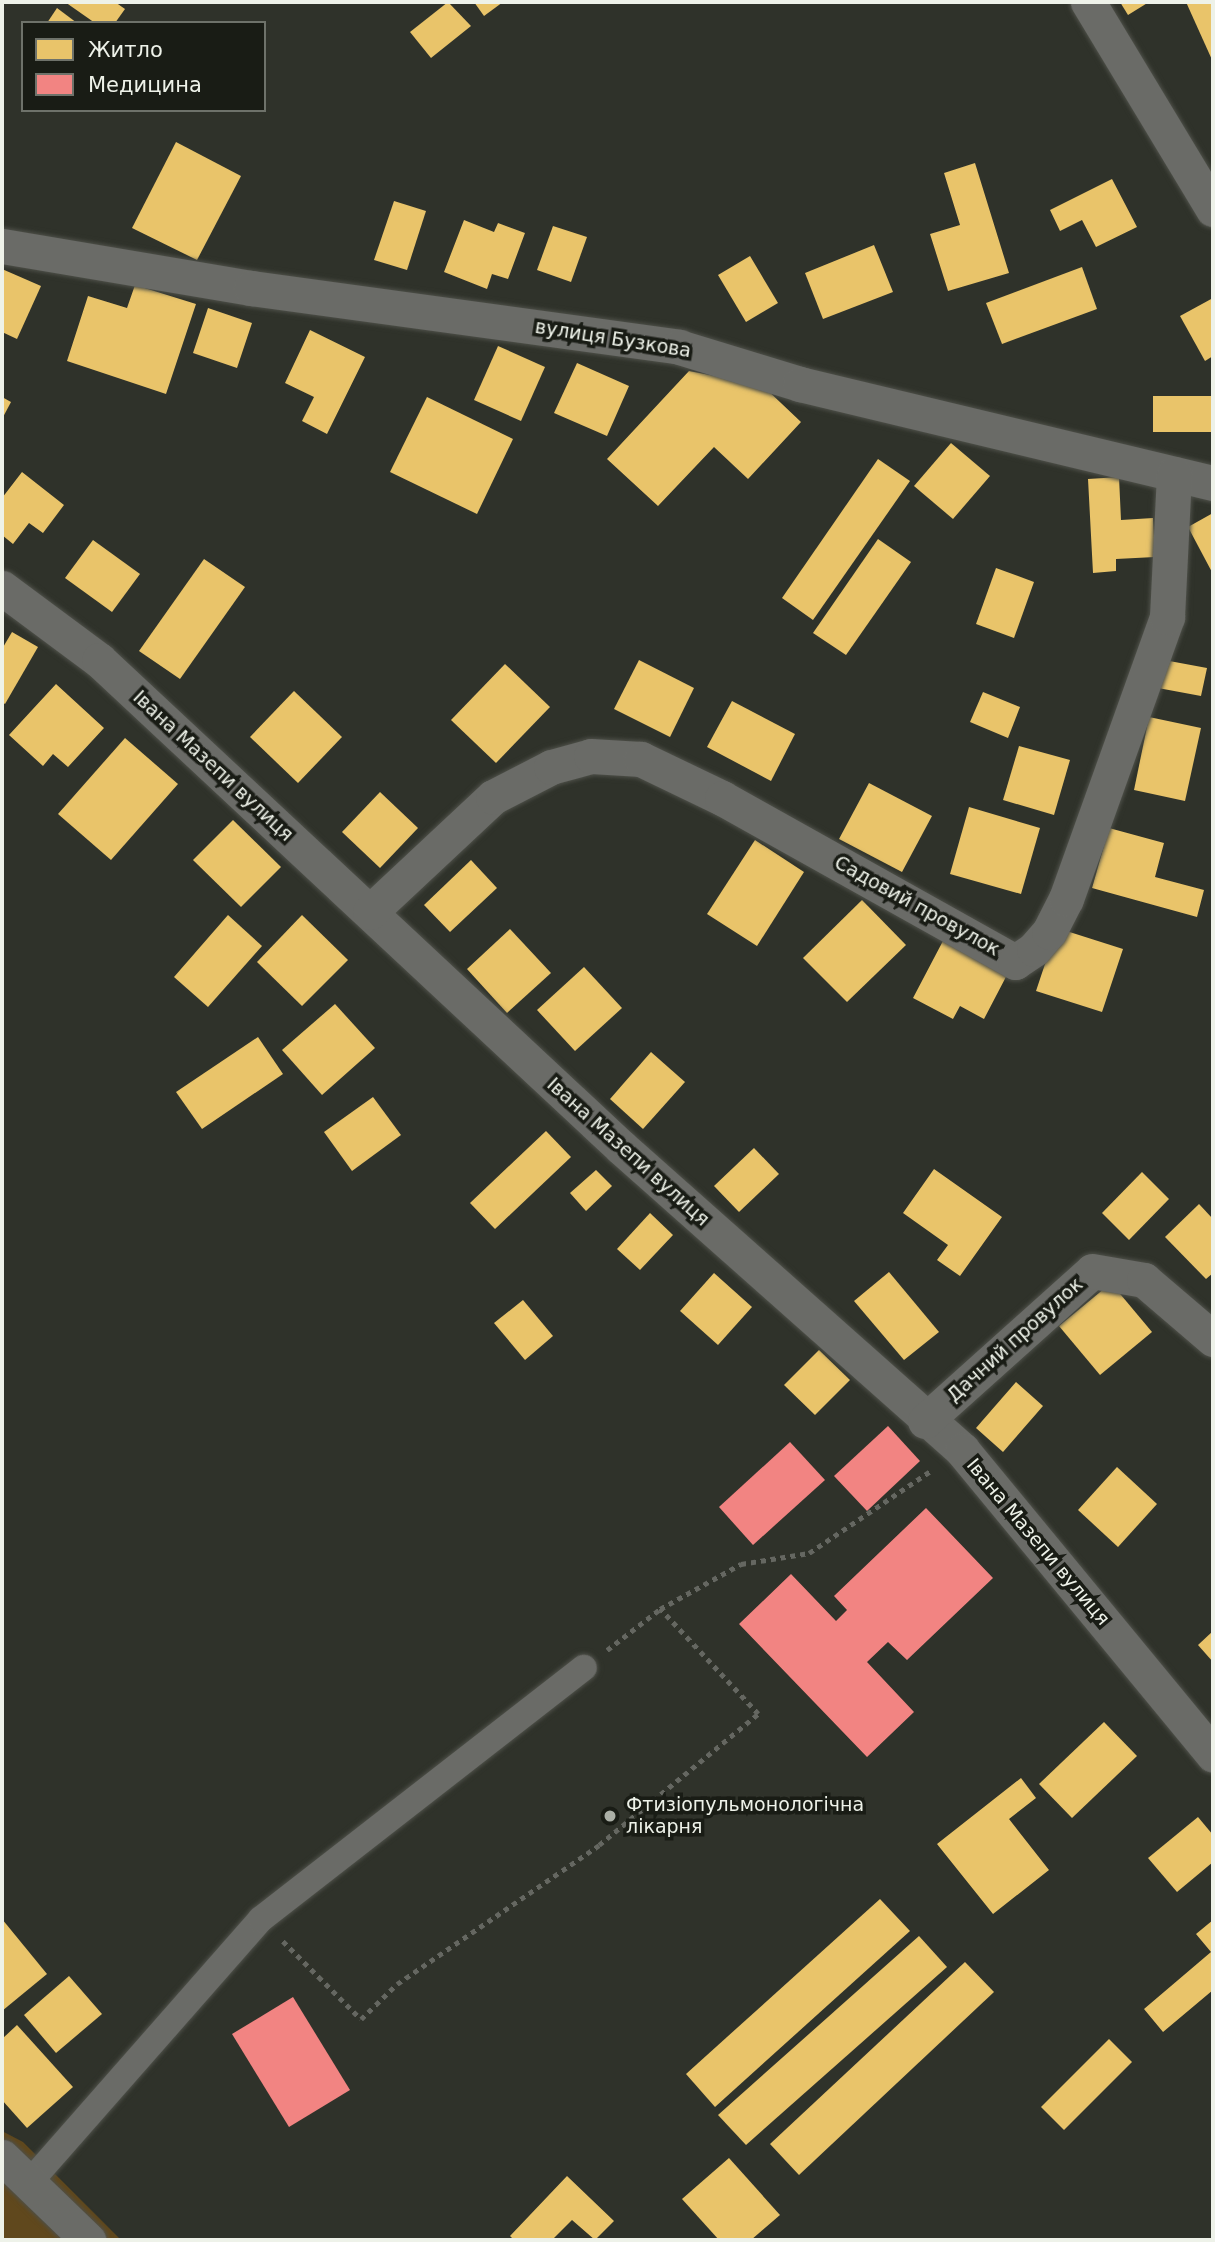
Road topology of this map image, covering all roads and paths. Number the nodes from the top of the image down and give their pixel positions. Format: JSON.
{"nodes":[{"id":1,"x":1088,"y":2,"type":"edge"},
{"id":2,"x":1213,"y":209,"type":"edge"},
{"id":3,"x":2,"y":246,"type":"edge"},
{"id":4,"x":1174,"y":474,"type":"junction"},
{"id":5,"x":1213,"y":483,"type":"edge"},
{"id":6,"x":2,"y":588,"type":"edge"},
{"id":7,"x":370,"y":912,"type":"junction"},
{"id":8,"x":1213,"y":1339,"type":"edge"},
{"id":9,"x":925,"y":1421,"type":"junction"},
{"id":10,"x":961,"y":1450,"type":"junction"},
{"id":11,"x":660,"y":1609,"type":"junction"},
{"id":12,"x":584,"y":1668,"type":"joint"},
{"id":13,"x":1213,"y":1755,"type":"edge"},
{"id":14,"x":261,"y":1919,"type":"junction"},
{"id":15,"x":2,"y":2157,"type":"edge"},
{"id":16,"x":29,"y":2183,"type":"junction"},
{"id":17,"x":88,"y":2240,"type":"edge"}],
"edges":[{"from":1,"to":2,"type":"street"},
{"from":3,"to":4,"type":"street","name":"вулиця Бузкова"},
{"from":4,"to":5,"type":"street","name":"вулиця Бузкова"},
{"from":4,"to":7,"type":"street","name":"Садовий провулок"},
{"from":6,"to":7,"type":"street","name":"Івана Мазепи вулиця"},
{"from":7,"to":9,"type":"street","name":"Івана Мазепи вулиця"},
{"from":8,"to":9,"type":"street","name":"Дачний провулок"},
{"from":9,"to":10,"type":"street","name":"Івана Мазепи вулиця"},
{"from":10,"to":11,"type":"path"},
{"from":10,"to":13,"type":"street","name":"Івана Мазепи вулиця"},
{"from":11,"to":12,"type":"path"},
{"from":11,"to":14,"type":"path"},
{"from":12,"to":14,"type":"street"},
{"from":14,"to":16,"type":"street"},
{"from":15,"to":16,"type":"street"},
{"from":16,"to":17,"type":"street"}]}
